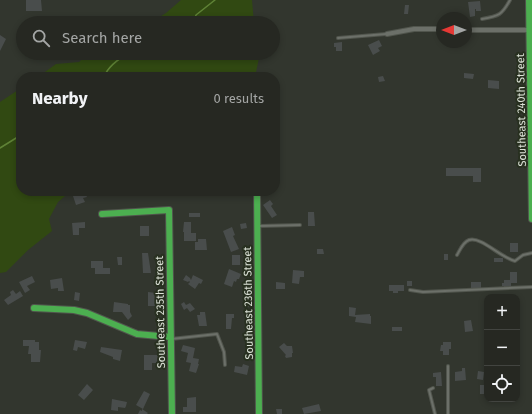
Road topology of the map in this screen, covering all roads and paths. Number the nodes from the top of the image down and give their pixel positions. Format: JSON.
{"nodes":[{"id":1,"x":510,"y":0,"type":"edge"},
{"id":2,"x":529,"y":0,"type":"edge"},
{"id":3,"x":482,"y":19,"type":"dead end"},
{"id":4,"x":436,"y":29,"type":"edge"},
{"id":5,"x":472,"y":30,"type":"edge"},
{"id":6,"x":530,"y":30,"type":"junction"},
{"id":7,"x":387,"y":34,"type":"joint"},
{"id":8,"x":338,"y":38,"type":"dead end"},
{"id":9,"x":532,"y":156,"type":"edge"},
{"id":10,"x":257,"y":196,"type":"edge"},
{"id":11,"x":102,"y":214,"type":"dead end"},
{"id":12,"x":532,"y":219,"type":"edge"},
{"id":13,"x":300,"y":225,"type":"dead end"},
{"id":14,"x":258,"y":226,"type":"junction"},
{"id":15,"x":532,"y":254,"type":"edge"},
{"id":16,"x":457,"y":255,"type":"dead end"},
{"id":17,"x":532,"y":287,"type":"edge"},
{"id":18,"x":410,"y":290,"type":"dead end"},
{"id":19,"x":34,"y":308,"type":"dead end"},
{"id":20,"x":170,"y":338,"type":"junction"},
{"id":21,"x":225,"y":365,"type":"dead end"},
{"id":22,"x":448,"y":366,"type":"dead end"},
{"id":23,"x":433,"y":388,"type":"dead end"},
{"id":24,"x":172,"y":414,"type":"edge"},
{"id":25,"x":259,"y":414,"type":"edge"},
{"id":26,"x":435,"y":414,"type":"edge"},
{"id":27,"x":448,"y":414,"type":"edge"}],
"edges":[{"from":1,"to":3,"type":"lane"},
{"from":2,"to":6,"type":"street","name":"Southeast 240th Street"},
{"from":4,"to":7,"type":"street"},
{"from":5,"to":6,"type":"street"},
{"from":6,"to":9,"type":"street","name":"Southeast 240th Street"},
{"from":7,"to":8,"type":"lane"},
{"from":9,"to":12,"type":"street","name":"Southeast 240th Street"},
{"from":10,"to":14,"type":"street","name":"Southeast 236th Street"},
{"from":11,"to":20,"type":"street","name":"Southeast 235th Street"},
{"from":13,"to":14,"type":"lane"},
{"from":14,"to":25,"type":"street","name":"Southeast 236th Street"},
{"from":15,"to":16,"type":"lane"},
{"from":17,"to":18,"type":"lane"},
{"from":19,"to":20,"type":"street"},
{"from":20,"to":21,"type":"lane"},
{"from":20,"to":24,"type":"street","name":"Southeast 235th Street"},
{"from":22,"to":27,"type":"lane"},
{"from":23,"to":26,"type":"lane"}]}
